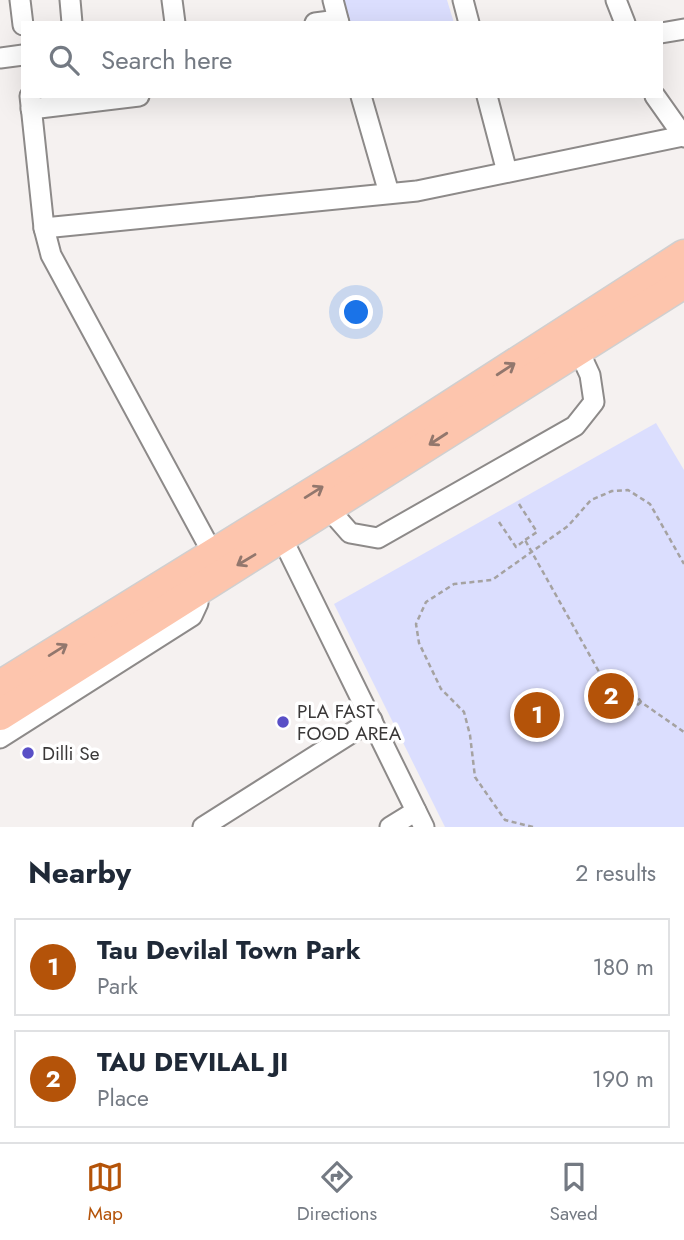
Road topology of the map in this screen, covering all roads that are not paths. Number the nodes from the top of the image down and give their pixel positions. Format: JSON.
{"nodes":[{"id":1,"x":20,"y":0,"type":"edge"},
{"id":2,"x":70,"y":0,"type":"edge"},
{"id":3,"x":172,"y":0,"type":"edge"},
{"id":4,"x":333,"y":0,"type":"edge"},
{"id":5,"x":463,"y":0,"type":"edge"},
{"id":6,"x":616,"y":0,"type":"edge"},
{"id":7,"x":23,"y":21,"type":"edge"},
{"id":8,"x":72,"y":21,"type":"edge"},
{"id":9,"x":175,"y":21,"type":"edge"},
{"id":10,"x":338,"y":21,"type":"edge"},
{"id":11,"x":468,"y":21,"type":"edge"},
{"id":12,"x":624,"y":21,"type":"edge"},
{"id":13,"x":684,"y":29,"type":"edge"},
{"id":14,"x":663,"y":33,"type":"edge"},
{"id":15,"x":21,"y":55,"type":"edge"},
{"id":16,"x":0,"y":58,"type":"edge"},
{"id":17,"x":103,"y":98,"type":"edge"},
{"id":18,"x":363,"y":98,"type":"edge"},
{"id":19,"x":488,"y":98,"type":"edge"},
{"id":20,"x":656,"y":98,"type":"edge"},
{"id":21,"x":31,"y":102,"type":"edge"},
{"id":22,"x":684,"y":136,"type":"edge"},
{"id":23,"x":507,"y":172,"type":"junction"},
{"id":24,"x":389,"y":194,"type":"junction"},
{"id":25,"x":44,"y":228,"type":"junction"},
{"id":26,"x":684,"y":254,"type":"edge"},
{"id":27,"x":684,"y":283,"type":"edge"},
{"id":28,"x":684,"y":299,"type":"edge"},
{"id":29,"x":578,"y":349,"type":"junction"},
{"id":30,"x":329,"y":509,"type":"junction"},
{"id":31,"x":277,"y":528,"type":"junction"},
{"id":32,"x":214,"y":554,"type":"junction"},
{"id":33,"x":197,"y":589,"type":"junction"},
{"id":34,"x":0,"y":686,"type":"edge"},
{"id":35,"x":0,"y":715,"type":"edge"},
{"id":36,"x":372,"y":720,"type":"junction"},
{"id":37,"x":0,"y":738,"type":"edge"},
{"id":38,"x":420,"y":819,"type":"edge"},
{"id":39,"x":203,"y":827,"type":"edge"},
{"id":40,"x":390,"y":827,"type":"edge"}],
"edges":[{"from":1,"to":7,"type":"street"},
{"from":2,"to":8,"type":"street"},
{"from":3,"to":9,"type":"street"},
{"from":4,"to":10,"type":"street"},
{"from":5,"to":11,"type":"street"},
{"from":6,"to":12,"type":"street"},
{"from":13,"to":14,"type":"street"},
{"from":15,"to":16,"type":"street"},
{"from":17,"to":21,"type":"street"},
{"from":18,"to":24,"type":"street"},
{"from":19,"to":23,"type":"street"},
{"from":20,"to":22,"type":"street"},
{"from":21,"to":25,"type":"street"},
{"from":22,"to":23,"type":"street"},
{"from":23,"to":24,"type":"street"},
{"from":24,"to":25,"type":"street"},
{"from":25,"to":32,"type":"street"},
{"from":31,"to":26,"type":"main road","one_way":true},
{"from":27,"to":29,"type":"main road"},
{"from":28,"to":29,"type":"street"},
{"from":29,"to":30,"type":"main road","one_way":true},
{"from":29,"to":30,"type":"street"},
{"from":30,"to":31,"type":"main road"},
{"from":31,"to":32,"type":"main road"},
{"from":31,"to":33,"type":"main road","one_way":true},
{"from":31,"to":36,"type":"street"},
{"from":34,"to":32,"type":"main road","one_way":true},
{"from":33,"to":35,"type":"main road"},
{"from":33,"to":37,"type":"street"},
{"from":36,"to":38,"type":"street"},
{"from":36,"to":39,"type":"street"},
{"from":38,"to":40,"type":"street"}]}
